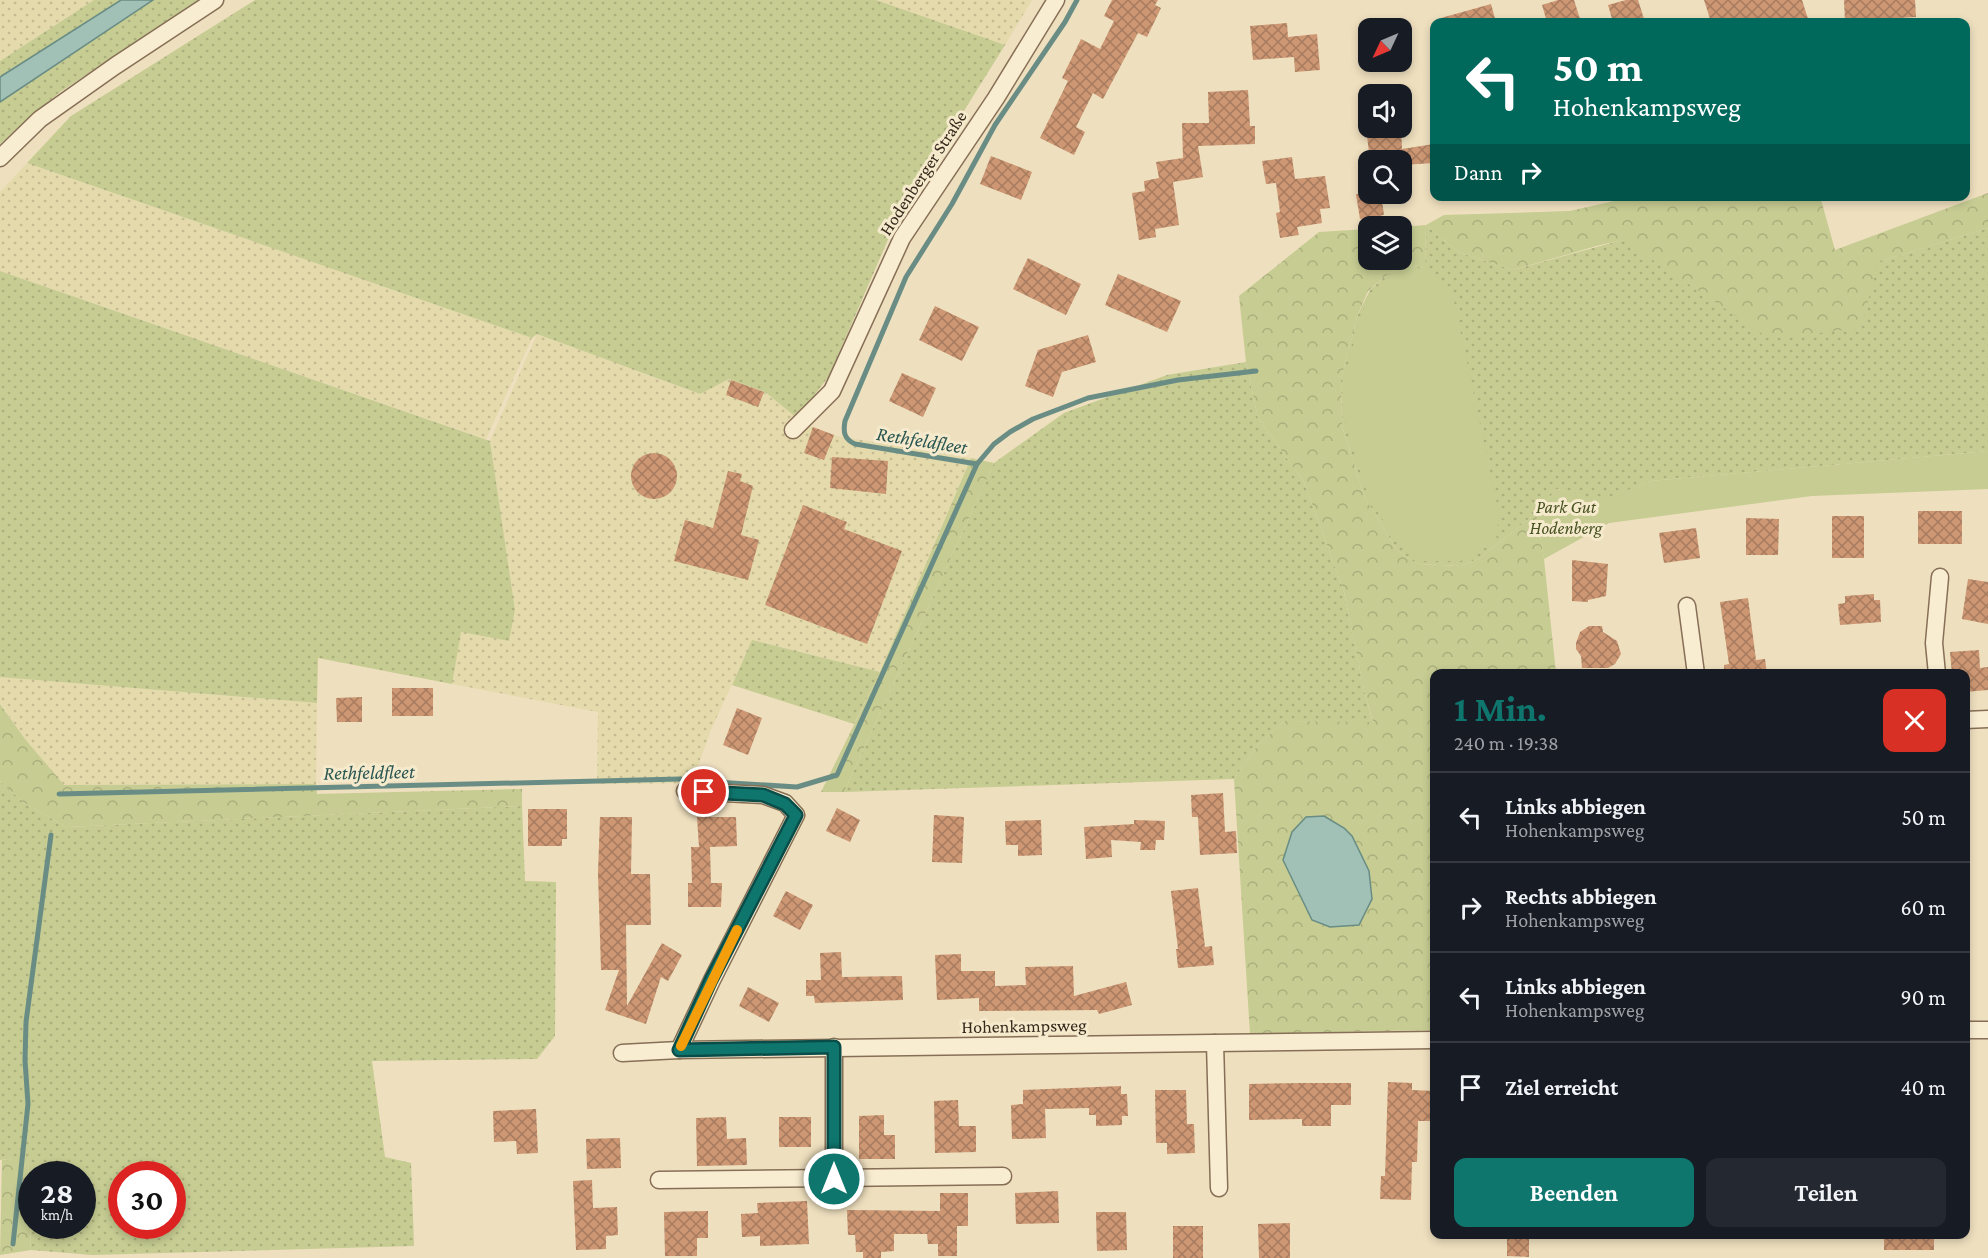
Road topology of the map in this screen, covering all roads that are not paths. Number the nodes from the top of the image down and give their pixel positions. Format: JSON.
{"nodes":[{"id":1,"x":215,"y":0,"type":"edge"},
{"id":2,"x":1056,"y":0,"type":"edge"},
{"id":3,"x":0,"y":158,"type":"edge"},
{"id":4,"x":793,"y":429,"type":"dead end"},
{"id":5,"x":1940,"y":577,"type":"dead end"},
{"id":6,"x":1687,"y":606,"type":"dead end"},
{"id":7,"x":1695,"y":669,"type":"edge"},
{"id":8,"x":1937,"y":669,"type":"edge"},
{"id":9,"x":1988,"y":719,"type":"edge"},
{"id":10,"x":1970,"y":720,"type":"edge"},
{"id":11,"x":685,"y":791,"type":"dead end"},
{"id":12,"x":1970,"y":1030,"type":"edge"},
{"id":13,"x":1988,"y":1030,"type":"edge"},
{"id":14,"x":1430,"y":1040,"type":"edge"},
{"id":15,"x":1215,"y":1043,"type":"junction"},
{"id":16,"x":834,"y":1047,"type":"junction"},
{"id":17,"x":679,"y":1050,"type":"junction"},
{"id":18,"x":622,"y":1053,"type":"dead end"},
{"id":19,"x":1003,"y":1176,"type":"dead end"},
{"id":20,"x":834,"y":1179,"type":"junction"},
{"id":21,"x":659,"y":1180,"type":"dead end"},
{"id":22,"x":1220,"y":1188,"type":"dead end"}],
"edges":[{"from":1,"to":3,"type":"street"},
{"from":2,"to":4,"type":"street","name":"Hodenberger Straße"},
{"from":5,"to":8,"type":"street"},
{"from":6,"to":7,"type":"street"},
{"from":9,"to":10,"type":"street"},
{"from":11,"to":17,"type":"street"},
{"from":12,"to":13,"type":"street"},
{"from":14,"to":15,"type":"street","name":"Hohenkampsweg"},
{"from":15,"to":16,"type":"street","name":"Hohenkampsweg"},
{"from":15,"to":22,"type":"street"},
{"from":16,"to":17,"type":"street","name":"Hohenkampsweg"},
{"from":16,"to":20,"type":"street"},
{"from":17,"to":18,"type":"street","name":"Hohenkampsweg"},
{"from":19,"to":20,"type":"street"},
{"from":20,"to":21,"type":"street"}]}
